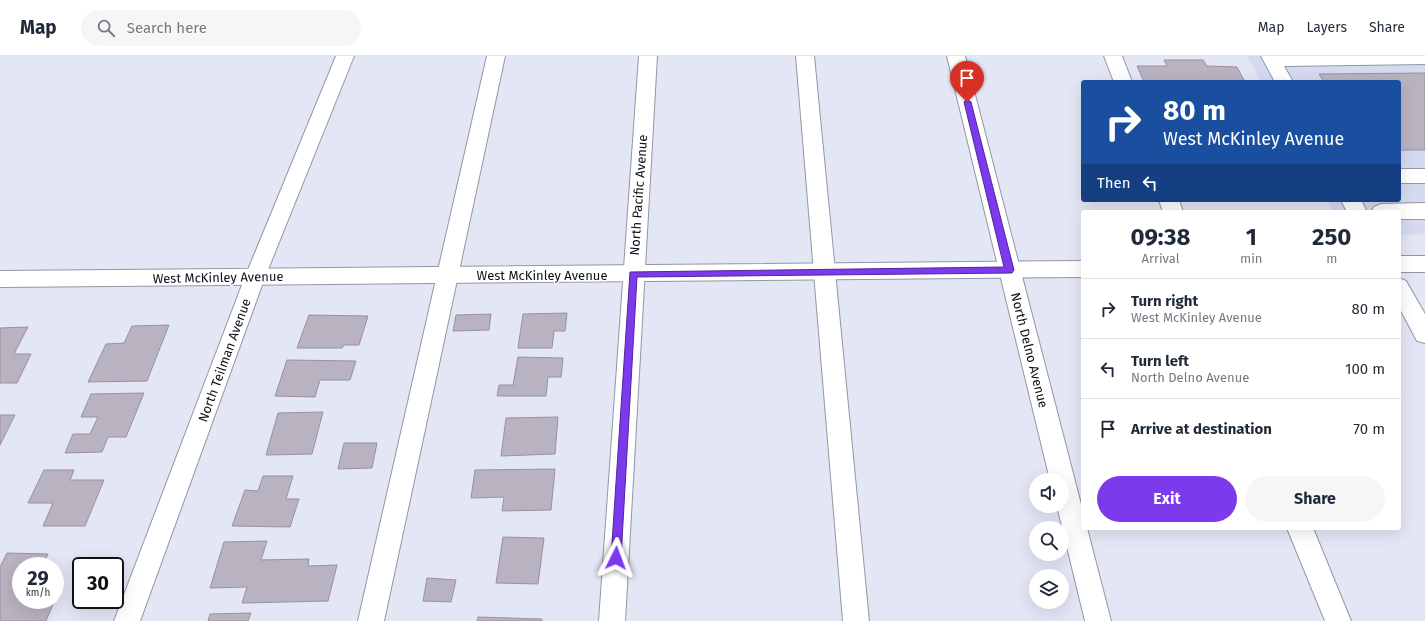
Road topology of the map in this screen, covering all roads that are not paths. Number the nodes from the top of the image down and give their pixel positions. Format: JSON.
{"nodes":[{"id":1,"x":345,"y":56,"type":"edge"},
{"id":2,"x":496,"y":56,"type":"edge"},
{"id":3,"x":648,"y":56,"type":"edge"},
{"id":4,"x":805,"y":56,"type":"edge"},
{"id":5,"x":956,"y":56,"type":"edge"},
{"id":6,"x":1113,"y":56,"type":"edge"},
{"id":7,"x":1271,"y":58,"type":"edge"},
{"id":8,"x":1425,"y":58,"type":"edge"},
{"id":9,"x":1122,"y":80,"type":"edge"},
{"id":10,"x":1283,"y":80,"type":"edge"},
{"id":11,"x":1401,"y":176,"type":"edge"},
{"id":12,"x":1425,"y":176,"type":"edge"},
{"id":13,"x":1425,"y":211,"type":"edge"},
{"id":14,"x":1401,"y":212,"type":"edge"},
{"id":15,"x":1401,"y":264,"type":"edge"},
{"id":16,"x":1425,"y":264,"type":"edge"},
{"id":17,"x":1081,"y":269,"type":"edge"},
{"id":18,"x":1009,"y":270,"type":"junction"},
{"id":19,"x":823,"y":272,"type":"junction"},
{"id":20,"x":633,"y":274,"type":"junction"},
{"id":21,"x":448,"y":275,"type":"junction"},
{"id":22,"x":255,"y":277,"type":"junction"},
{"id":23,"x":0,"y":279,"type":"edge"},
{"id":24,"x":1401,"y":291,"type":"edge"},
{"id":25,"x":1425,"y":334,"type":"edge"},
{"id":26,"x":1301,"y":530,"type":"edge"},
{"id":27,"x":127,"y":621,"type":"edge"},
{"id":28,"x":371,"y":621,"type":"edge"},
{"id":29,"x":612,"y":621,"type":"edge"},
{"id":30,"x":856,"y":621,"type":"edge"},
{"id":31,"x":1098,"y":621,"type":"edge"},
{"id":32,"x":1338,"y":621,"type":"edge"}],
"edges":[{"from":1,"to":22,"type":"street","name":"North Teilman Avenue"},
{"from":2,"to":21,"type":"street"},
{"from":3,"to":20,"type":"street","name":"North Pacific Avenue"},
{"from":4,"to":19,"type":"street"},
{"from":5,"to":18,"type":"street","name":"North Delno Avenue"},
{"from":6,"to":9,"type":"street"},
{"from":7,"to":8,"type":"street"},
{"from":7,"to":10,"type":"street"},
{"from":11,"to":12,"type":"street"},
{"from":13,"to":14,"type":"street"},
{"from":15,"to":16,"type":"street"},
{"from":17,"to":18,"type":"street","name":"West McKinley Avenue"},
{"from":18,"to":19,"type":"street","name":"West McKinley Avenue"},
{"from":18,"to":31,"type":"street","name":"North Delno Avenue"},
{"from":19,"to":20,"type":"street","name":"West McKinley Avenue"},
{"from":19,"to":30,"type":"street"},
{"from":20,"to":21,"type":"street","name":"West McKinley Avenue"},
{"from":20,"to":29,"type":"street","name":"North Pacific Avenue"},
{"from":21,"to":22,"type":"street","name":"West McKinley Avenue"},
{"from":21,"to":28,"type":"street"},
{"from":22,"to":23,"type":"street","name":"West McKinley Avenue"},
{"from":22,"to":27,"type":"street","name":"North Teilman Avenue"},
{"from":24,"to":25,"type":"street"},
{"from":26,"to":32,"type":"street"}]}
